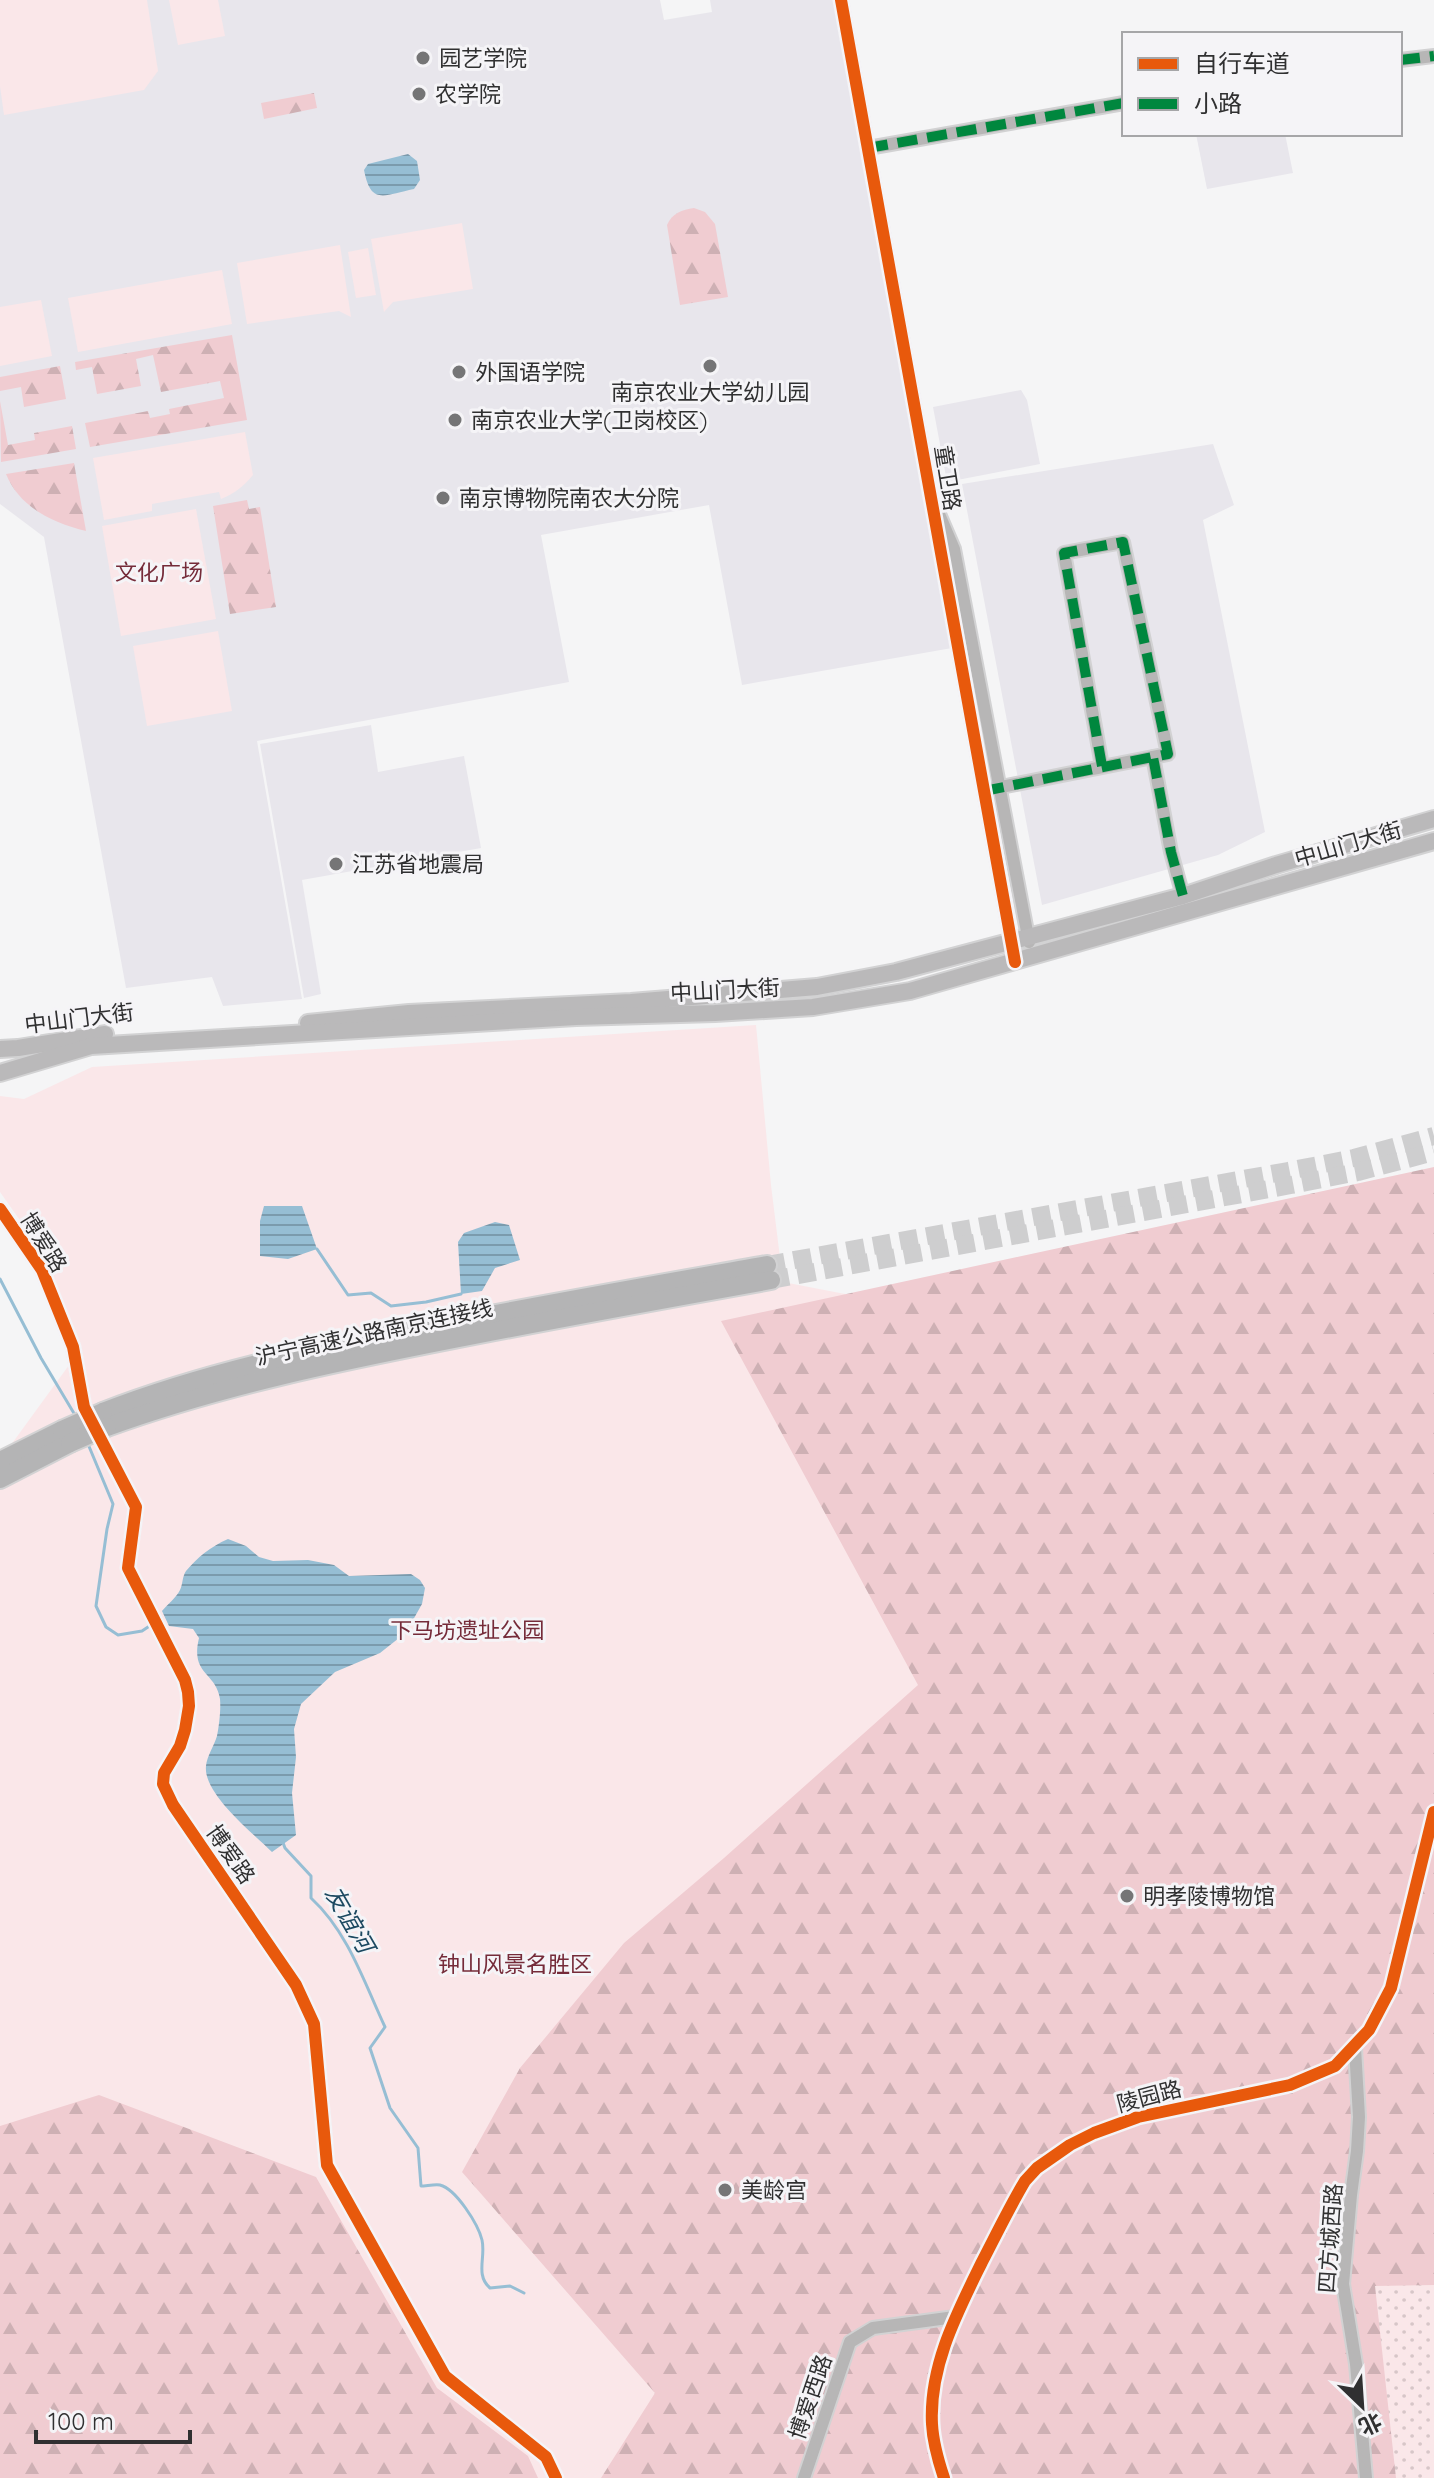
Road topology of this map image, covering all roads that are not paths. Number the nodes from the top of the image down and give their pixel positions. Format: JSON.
{"nodes":[{"id":1,"x":841,"y":0,"type":"edge"},
{"id":2,"x":1434,"y":56,"type":"edge"},
{"id":3,"x":1402,"y":60,"type":"edge"},
{"id":4,"x":1122,"y":103,"type":"edge"},
{"id":5,"x":868,"y":148,"type":"junction"},
{"id":6,"x":929,"y":493,"type":"junction"},
{"id":7,"x":1153,"y":757,"type":"junction"},
{"id":8,"x":1102,"y":766,"type":"junction"},
{"id":9,"x":999,"y":788,"type":"junction"},
{"id":10,"x":984,"y":791,"type":"junction"},
{"id":11,"x":1434,"y":819,"type":"edge"},
{"id":12,"x":1434,"y":841,"type":"edge"},
{"id":13,"x":1183,"y":896,"type":"junction"},
{"id":14,"x":1028,"y":938,"type":"junction"},
{"id":15,"x":1011,"y":943,"type":"junction"},
{"id":16,"x":1033,"y":958,"type":"junction"},
{"id":17,"x":1015,"y":962,"type":"junction"},
{"id":18,"x":0,"y":1049,"type":"edge"},
{"id":19,"x":0,"y":1073,"type":"edge"},
{"id":20,"x":0,"y":1209,"type":"edge"},
{"id":21,"x":769,"y":1273,"type":"tunnel mouth"},
{"id":22,"x":66,"y":1437,"type":"junction"},
{"id":23,"x":0,"y":1461,"type":"edge"},
{"id":24,"x":0,"y":1479,"type":"edge"},
{"id":25,"x":1434,"y":1812,"type":"edge"},
{"id":26,"x":1355,"y":2048,"type":"junction"},
{"id":27,"x":955,"y":2317,"type":"junction"},
{"id":28,"x":556,"y":2478,"type":"edge"},
{"id":29,"x":804,"y":2478,"type":"edge"},
{"id":30,"x":944,"y":2478,"type":"edge"},
{"id":31,"x":1366,"y":2478,"type":"edge"}],
"edges":[{"from":1,"to":5,"type":"street","name":"童卫路"},
{"from":2,"to":3,"type":"street"},
{"from":4,"to":5,"type":"street"},
{"from":5,"to":6,"type":"street","name":"童卫路"},
{"from":6,"to":9,"type":"street","name":"童卫路"},
{"from":6,"to":10,"type":"street","name":"童卫路"},
{"from":7,"to":8,"type":"street"},
{"from":7,"to":8,"type":"street"},
{"from":7,"to":13,"type":"street"},
{"from":8,"to":9,"type":"street"},
{"from":9,"to":10,"type":"street"},
{"from":9,"to":14,"type":"street","name":"童卫路"},
{"from":10,"to":15,"type":"street","name":"童卫路"},
{"from":11,"to":13,"type":"main road","name":"中山门大街"},
{"from":12,"to":16,"type":"main road","name":"中山门大街"},
{"from":13,"to":14,"type":"main road","name":"中山门大街"},
{"from":14,"to":15,"type":"main road","name":"中山门大街"},
{"from":14,"to":16,"type":"street","name":"童卫路"},
{"from":15,"to":17,"type":"street","name":"童卫路"},
{"from":15,"to":18,"type":"main road","name":"中山门大街"},
{"from":16,"to":17,"type":"main road","name":"中山门大街"},
{"from":17,"to":19,"type":"main road","name":"中山门大街"},
{"from":20,"to":28,"type":"street","name":"博爱路"},
{"from":21,"to":22,"type":"highway","name":"沪宁高速公路南京连接线","bridge":true},
{"from":22,"to":23,"type":"highway","name":"沪宁高速公路南京连接线"},
{"from":22,"to":24,"type":"highway","name":"沪宁高速公路南京连接线"},
{"from":25,"to":26,"type":"street","name":"陵园路"},
{"from":26,"to":27,"type":"street","name":"陵园路"},
{"from":26,"to":31,"type":"street","name":"四方城西路"},
{"from":27,"to":29,"type":"street","name":"博爱西路"},
{"from":27,"to":30,"type":"street","name":"陵园路"}]}
